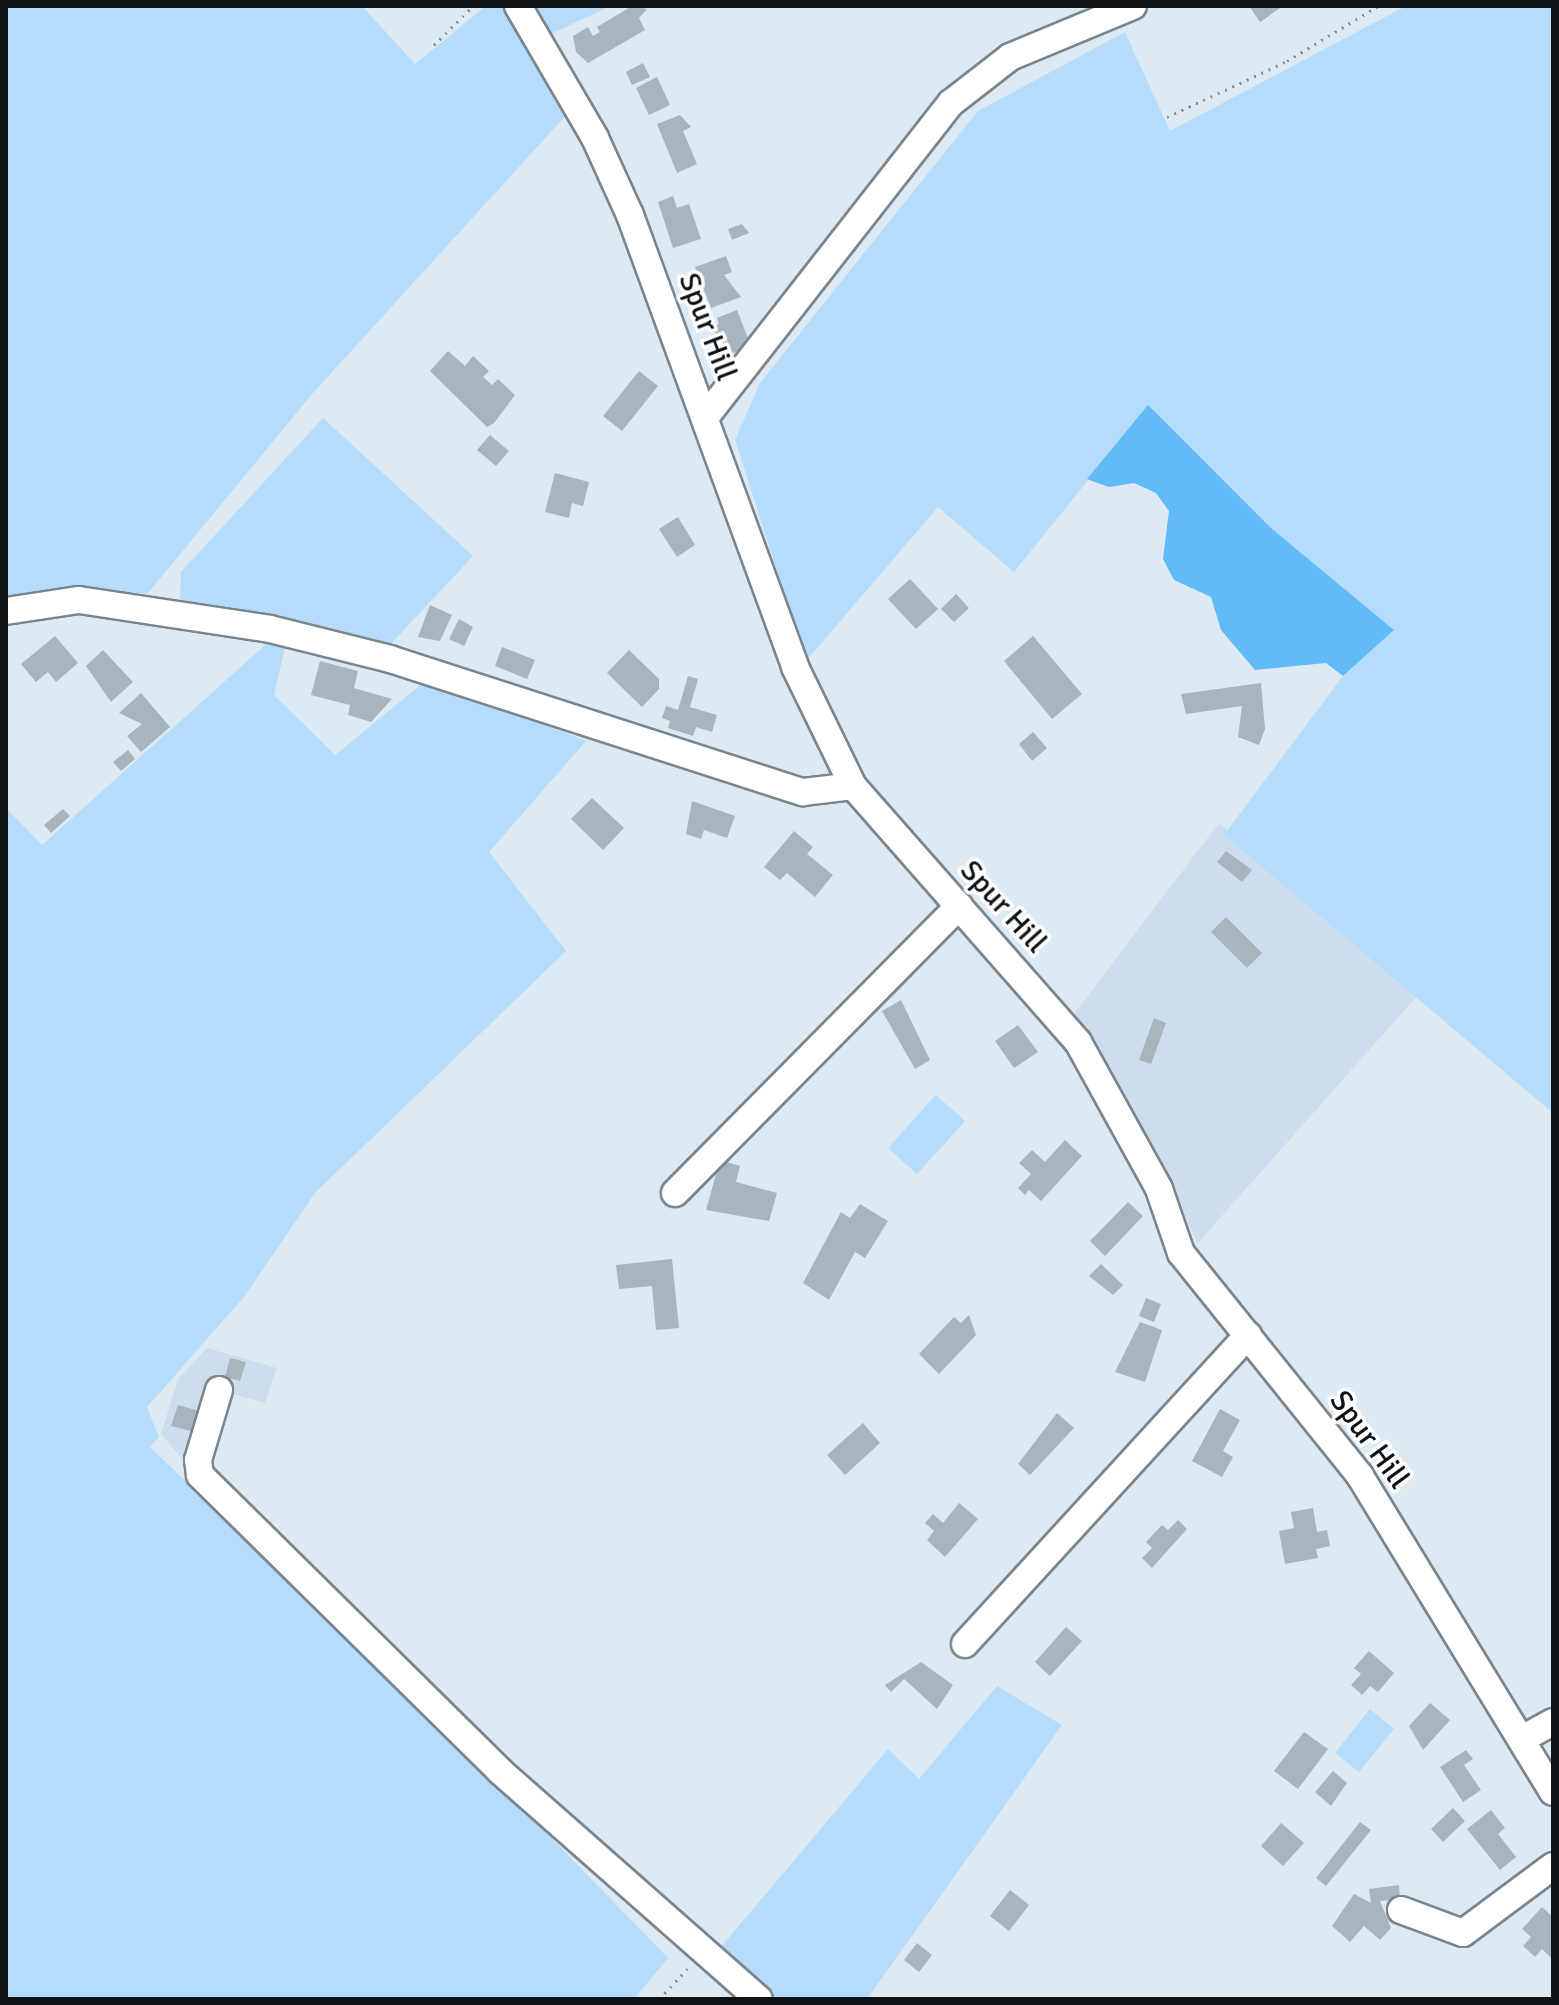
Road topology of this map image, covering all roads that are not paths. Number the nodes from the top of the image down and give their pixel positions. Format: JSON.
{"nodes":[{"id":1,"x":518,"y":6,"type":"edge"},
{"id":2,"x":1133,"y":6,"type":"edge"},
{"id":3,"x":707,"y":415,"type":"junction"},
{"id":4,"x":6,"y":611,"type":"edge"},
{"id":5,"x":853,"y":786,"type":"junction"},
{"id":6,"x":959,"y":906,"type":"junction"},
{"id":7,"x":675,"y":1193,"type":"dead end"},
{"id":8,"x":1248,"y":1335,"type":"junction"},
{"id":9,"x":219,"y":1390,"type":"dead end"},
{"id":10,"x":965,"y":1644,"type":"dead end"},
{"id":11,"x":1553,"y":1722,"type":"edge"},
{"id":12,"x":1522,"y":1739,"type":"junction"},
{"id":13,"x":1553,"y":1792,"type":"edge"},
{"id":14,"x":1553,"y":1866,"type":"edge"},
{"id":15,"x":1401,"y":1910,"type":"dead end"},
{"id":16,"x":759,"y":1999,"type":"edge"}],
"edges":[{"from":1,"to":3,"type":"street","name":"Spur Hill"},
{"from":2,"to":3,"type":"street"},
{"from":3,"to":5,"type":"street","name":"Spur Hill"},
{"from":4,"to":5,"type":"street"},
{"from":5,"to":6,"type":"street","name":"Spur Hill"},
{"from":6,"to":7,"type":"street"},
{"from":6,"to":8,"type":"street","name":"Spur Hill"},
{"from":8,"to":10,"type":"street"},
{"from":8,"to":12,"type":"street","name":"Spur Hill"},
{"from":9,"to":16,"type":"street"},
{"from":11,"to":12,"type":"street"},
{"from":12,"to":13,"type":"street","name":"Spur Hill"},
{"from":14,"to":15,"type":"street"}]}
